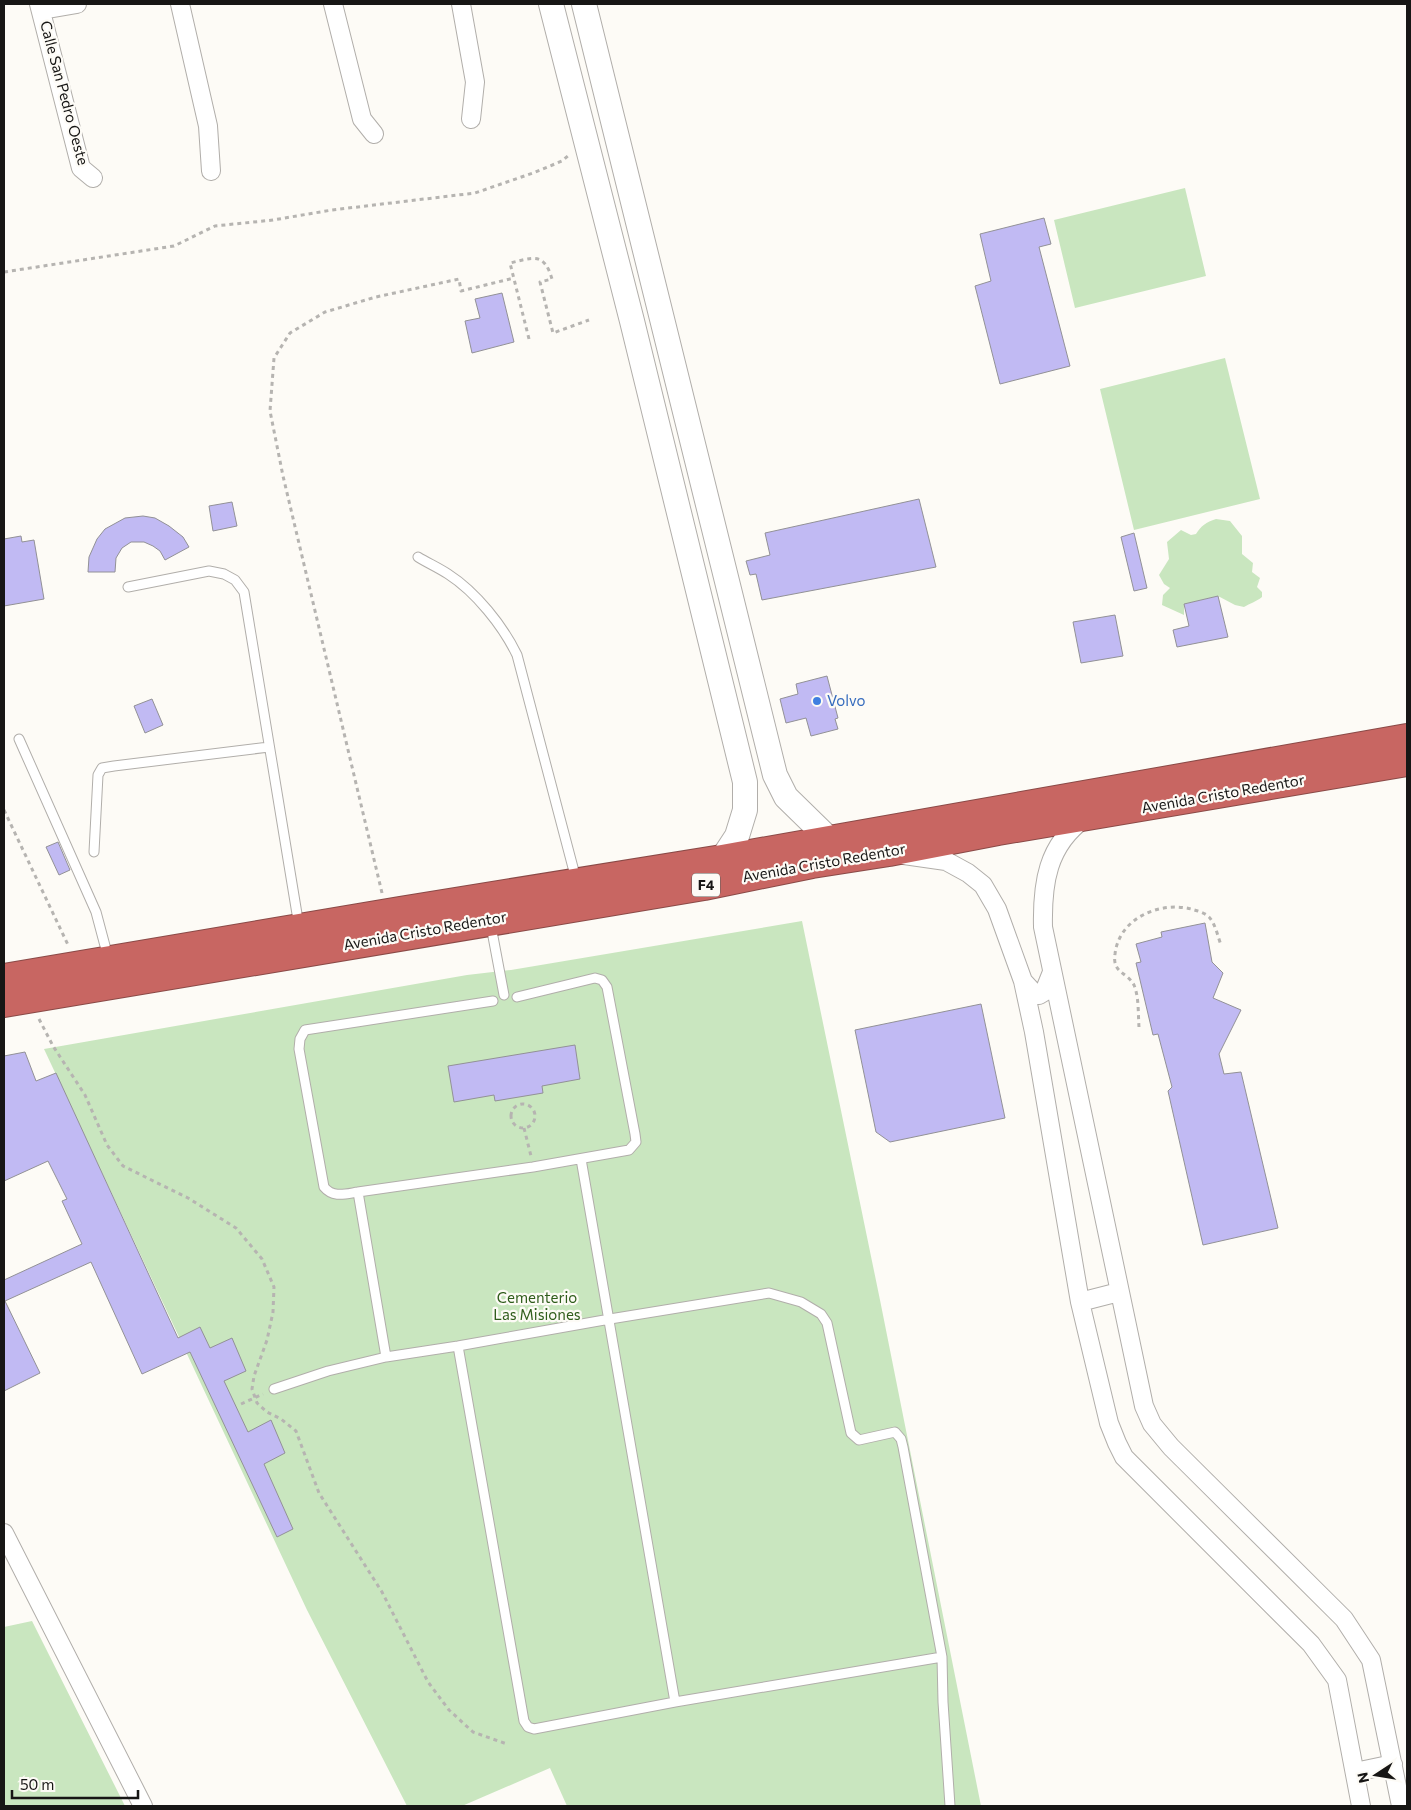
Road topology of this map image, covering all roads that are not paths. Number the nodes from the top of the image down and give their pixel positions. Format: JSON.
{"nodes":[{"id":1,"x":77,"y":4,"type":"edge"},
{"id":2,"x":180,"y":4,"type":"edge"},
{"id":3,"x":332,"y":4,"type":"edge"},
{"id":4,"x":461,"y":4,"type":"edge"},
{"id":5,"x":551,"y":4,"type":"edge"},
{"id":6,"x":584,"y":4,"type":"edge"},
{"id":7,"x":40,"y":7,"type":"edge"},
{"id":8,"x":471,"y":118,"type":"dead end"},
{"id":9,"x":374,"y":134,"type":"dead end"},
{"id":10,"x":619,"y":146,"type":"junction"},
{"id":11,"x":588,"y":149,"type":"junction"},
{"id":12,"x":211,"y":171,"type":"dead end"},
{"id":13,"x":93,"y":178,"type":"dead end"},
{"id":14,"x":418,"y":557,"type":"dead end"},
{"id":15,"x":128,"y":587,"type":"dead end"},
{"id":16,"x":1407,"y":738,"type":"edge"},
{"id":17,"x":19,"y":739,"type":"dead end"},
{"id":18,"x":269,"y":747,"type":"junction"},
{"id":19,"x":1407,"y":762,"type":"edge"},
{"id":20,"x":775,"y":776,"type":"junction"},
{"id":21,"x":745,"y":782,"type":"junction"},
{"id":22,"x":1087,"y":816,"type":"junction"},
{"id":23,"x":829,"y":838,"type":"junction"},
{"id":24,"x":94,"y":852,"type":"dead end"},
{"id":25,"x":889,"y":852,"type":"junction"},
{"id":26,"x":722,"y":858,"type":"junction"},
{"id":27,"x":576,"y":882,"type":"junction"},
{"id":28,"x":490,"y":920,"type":"junction"},
{"id":29,"x":300,"y":928,"type":"junction"},
{"id":30,"x":109,"y":960,"type":"junction"},
{"id":31,"x":1052,"y":972,"type":"junction"},
{"id":32,"x":4,"y":978,"type":"edge"},
{"id":33,"x":1023,"y":981,"type":"junction"},
{"id":34,"x":504,"y":995,"type":"dead end"},
{"id":35,"x":517,"y":997,"type":"dead end"},
{"id":36,"x":16,"y":1001,"type":"edge"},
{"id":37,"x":493,"y":1001,"type":"dead end"},
{"id":38,"x":1062,"y":1024,"type":"junction"},
{"id":39,"x":1034,"y":1032,"type":"junction"},
{"id":40,"x":581,"y":1160,"type":"junction"},
{"id":41,"x":358,"y":1192,"type":"junction"},
{"id":42,"x":1119,"y":1292,"type":"junction"},
{"id":43,"x":1080,"y":1302,"type":"junction"},
{"id":44,"x":610,"y":1319,"type":"junction"},
{"id":45,"x":458,"y":1346,"type":"junction"},
{"id":46,"x":386,"y":1357,"type":"junction"},
{"id":47,"x":274,"y":1389,"type":"road end"},
{"id":48,"x":4,"y":1533,"type":"edge"},
{"id":49,"x":942,"y":1657,"type":"junction"},
{"id":50,"x":675,"y":1702,"type":"junction"},
{"id":51,"x":1393,"y":1764,"type":"junction"},
{"id":52,"x":1355,"y":1772,"type":"junction"},
{"id":53,"x":143,"y":1806,"type":"edge"},
{"id":54,"x":950,"y":1806,"type":"edge"},
{"id":55,"x":1361,"y":1806,"type":"edge"},
{"id":56,"x":1401,"y":1806,"type":"edge"}],
"edges":[{"from":1,"to":7,"type":"street"},
{"from":2,"to":12,"type":"street"},
{"from":3,"to":9,"type":"street"},
{"from":4,"to":8,"type":"street"},
{"from":5,"to":11,"type":"main road"},
{"from":6,"to":10,"type":"main road"},
{"from":7,"to":13,"type":"street","name":"Calle San Pedro Oeste"},
{"from":10,"to":11,"type":"main road"},
{"from":10,"to":20,"type":"main road"},
{"from":11,"to":21,"type":"main road"},
{"from":14,"to":27,"type":"lane"},
{"from":15,"to":18,"type":"lane"},
{"from":16,"to":23,"type":"highway","name":"Avenida Cristo Redentor","number":"F4"},
{"from":17,"to":30,"type":"lane"},
{"from":18,"to":24,"type":"lane"},
{"from":18,"to":29,"type":"lane"},
{"from":19,"to":22,"type":"highway","name":"Avenida Cristo Redentor","number":"F4"},
{"from":20,"to":21,"type":"main road"},
{"from":20,"to":23,"type":"main road"},
{"from":21,"to":26,"type":"main road"},
{"from":22,"to":25,"type":"highway","name":"Avenida Cristo Redentor","number":"F4"},
{"from":22,"to":31,"type":"street"},
{"from":23,"to":26,"type":"highway","name":"Avenida Cristo Redentor","number":"F4"},
{"from":25,"to":28,"type":"highway","name":"Avenida Cristo Redentor","number":"F4"},
{"from":25,"to":33,"type":"street"},
{"from":26,"to":27,"type":"highway","name":"Avenida Cristo Redentor","number":"F4"},
{"from":27,"to":29,"type":"highway","name":"Avenida Cristo Redentor","number":"F4"},
{"from":28,"to":34,"type":"lane"},
{"from":28,"to":36,"type":"highway","name":"Avenida Cristo Redentor","number":"F4"},
{"from":29,"to":30,"type":"highway","name":"Avenida Cristo Redentor","number":"F4"},
{"from":30,"to":32,"type":"highway","name":"Avenida Cristo Redentor","number":"F4"},
{"from":31,"to":33,"type":"street"},
{"from":31,"to":38,"type":"street"},
{"from":33,"to":39,"type":"street"},
{"from":35,"to":40,"type":"lane"},
{"from":37,"to":41,"type":"lane"},
{"from":38,"to":39,"type":"street"},
{"from":38,"to":42,"type":"street"},
{"from":39,"to":43,"type":"street"},
{"from":40,"to":41,"type":"lane"},
{"from":40,"to":44,"type":"lane"},
{"from":41,"to":46,"type":"lane"},
{"from":42,"to":43,"type":"street"},
{"from":42,"to":51,"type":"street"},
{"from":43,"to":52,"type":"street"},
{"from":44,"to":45,"type":"lane"},
{"from":44,"to":49,"type":"lane"},
{"from":44,"to":50,"type":"lane"},
{"from":45,"to":46,"type":"lane"},
{"from":45,"to":50,"type":"lane"},
{"from":46,"to":47,"type":"lane"},
{"from":48,"to":53,"type":"street"},
{"from":49,"to":50,"type":"lane"},
{"from":49,"to":54,"type":"lane"},
{"from":51,"to":52,"type":"street"},
{"from":51,"to":56,"type":"street"},
{"from":52,"to":55,"type":"street"}]}
